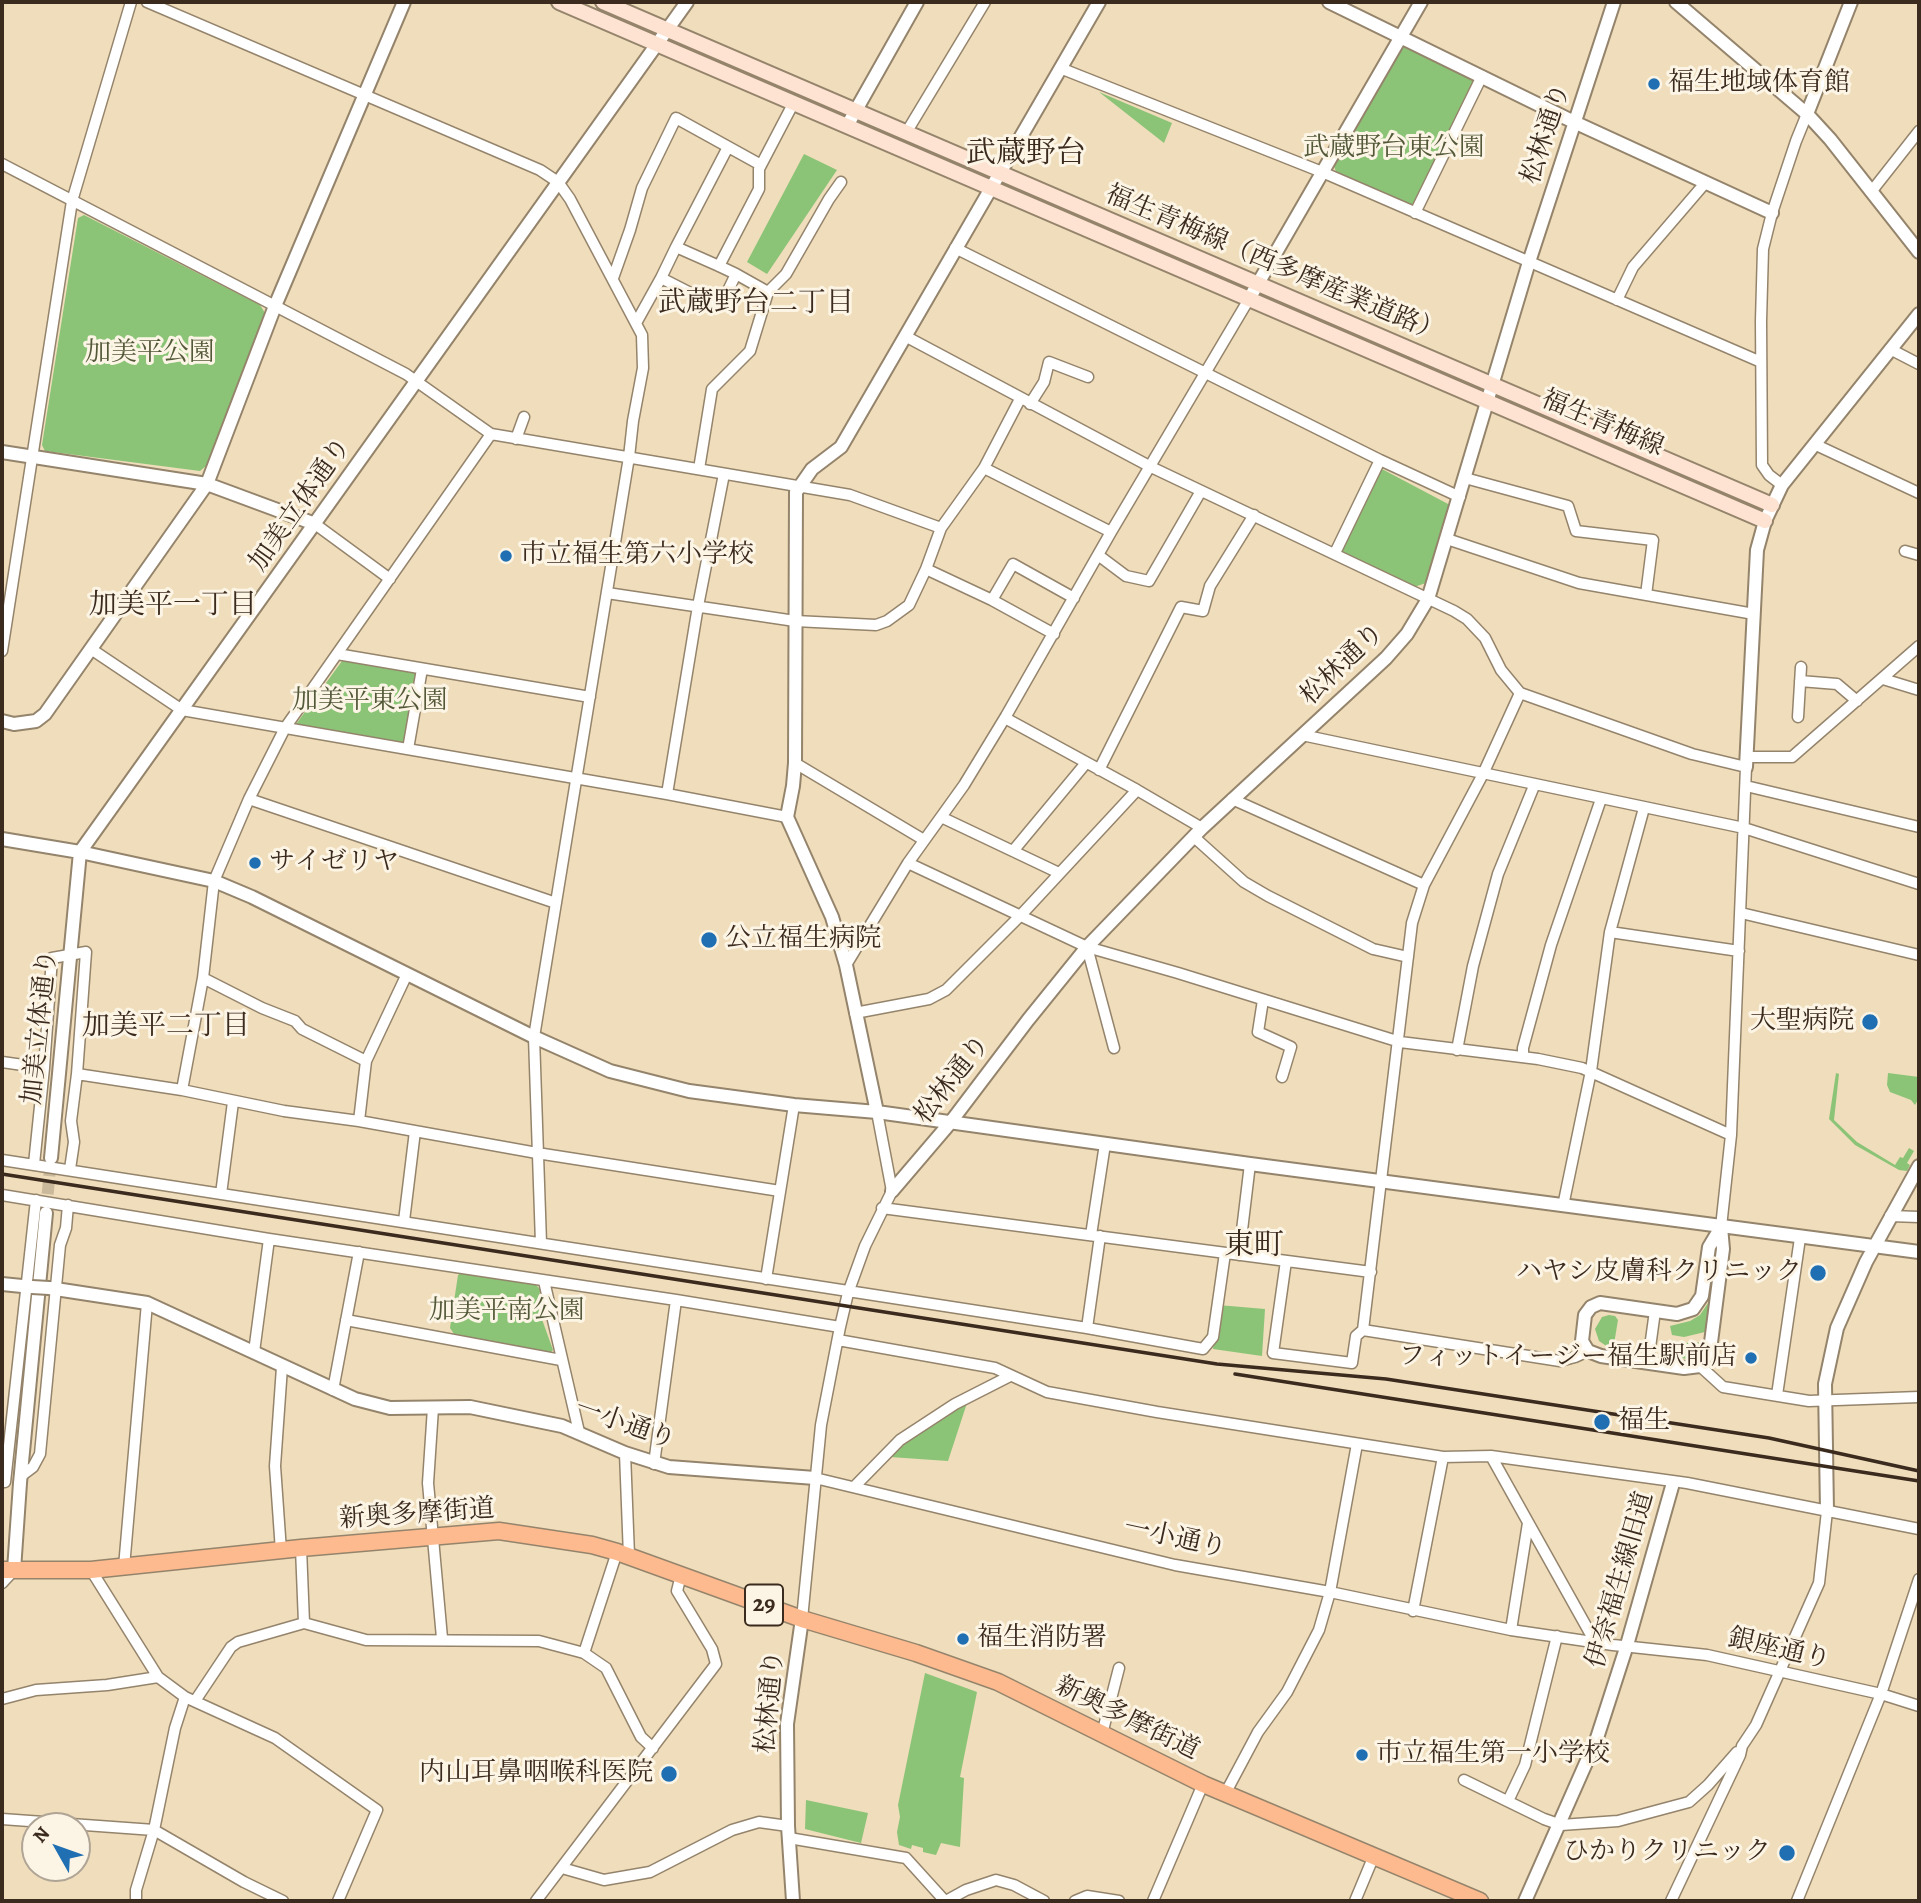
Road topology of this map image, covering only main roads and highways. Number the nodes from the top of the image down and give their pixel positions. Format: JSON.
{"nodes":[{"id":1,"x":559,"y":2,"type":"edge"},
{"id":2,"x":603,"y":2,"type":"edge"},
{"id":3,"x":1421,"y":373,"type":"joint"},
{"id":4,"x":1772,"y":505,"type":"road end"},
{"id":5,"x":1765,"y":521,"type":"road end"},
{"id":6,"x":8,"y":1570,"type":"edge"},
{"id":7,"x":1480,"y":1901,"type":"edge"}],
"edges":[{"from":1,"to":3,"type":"main road","name":"福生青梅線（西多摩産業道路）"},
{"from":2,"to":4,"type":"main road","name":"福生青梅線（西多摩産業道路）"},
{"from":3,"to":5,"type":"main road","name":"福生青梅線"},
{"from":6,"to":7,"type":"main road","name":"新奥多摩街道","number":"29"}]}
